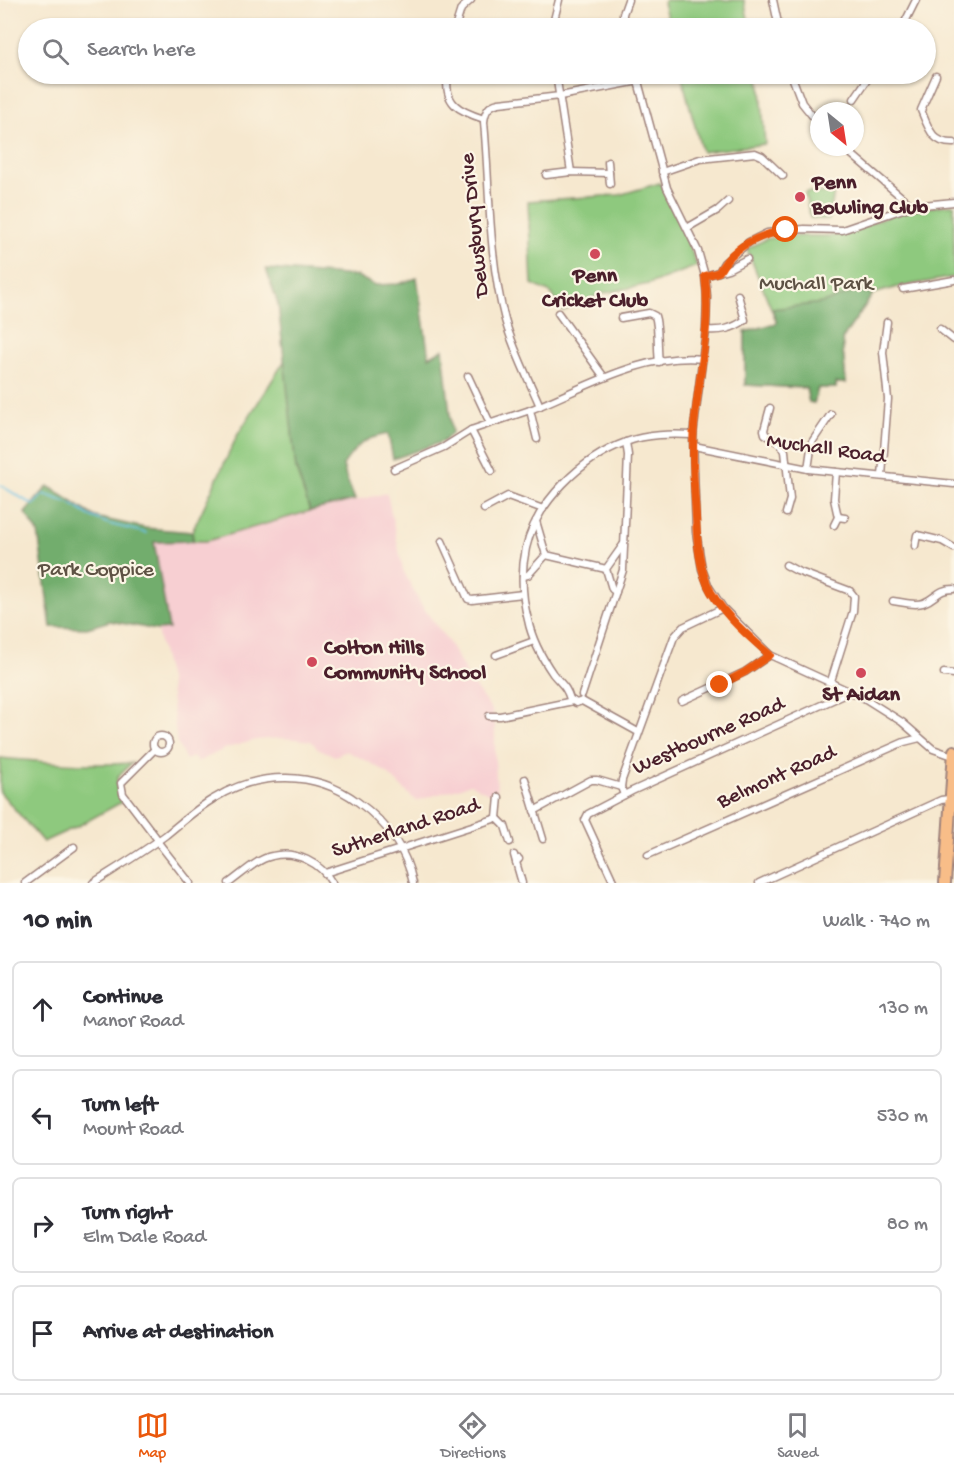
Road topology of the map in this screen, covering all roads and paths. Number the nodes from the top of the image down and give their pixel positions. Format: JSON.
{"nodes":[{"id":1,"x":471,"y":0,"type":"edge"},
{"id":2,"x":559,"y":0,"type":"edge"},
{"id":3,"x":628,"y":0,"type":"edge"},
{"id":4,"x":773,"y":0,"type":"edge"},
{"id":5,"x":916,"y":0,"type":"edge"},
{"id":6,"x":458,"y":18,"type":"edge"},
{"id":7,"x":554,"y":18,"type":"edge"},
{"id":8,"x":623,"y":18,"type":"edge"},
{"id":9,"x":777,"y":18,"type":"edge"},
{"id":10,"x":908,"y":18,"type":"edge"},
{"id":11,"x":447,"y":84,"type":"edge"},
{"id":12,"x":558,"y":84,"type":"edge"},
{"id":13,"x":623,"y":84,"type":"edge"},
{"id":14,"x":640,"y":84,"type":"edge"},
{"id":15,"x":795,"y":84,"type":"edge"},
{"id":16,"x":864,"y":84,"type":"edge"},
{"id":17,"x":932,"y":84,"type":"edge"},
{"id":18,"x":560,"y":96,"type":"junction"},
{"id":19,"x":854,"y":99,"type":"dead end"},
{"id":20,"x":810,"y":113,"type":"edge"},
{"id":21,"x":484,"y":119,"type":"junction"},
{"id":22,"x":954,"y":143,"type":"edge"},
{"id":23,"x":854,"y":156,"type":"edge"},
{"id":24,"x":608,"y":162,"type":"dead end"},
{"id":25,"x":571,"y":172,"type":"junction"},
{"id":26,"x":662,"y":172,"type":"junction"},
{"id":27,"x":609,"y":173,"type":"junction"},
{"id":28,"x":555,"y":174,"type":"junction"},
{"id":29,"x":546,"y":175,"type":"dead end"},
{"id":30,"x":773,"y":177,"type":"dead end"},
{"id":31,"x":555,"y":182,"type":"dead end"},
{"id":32,"x":610,"y":184,"type":"dead end"},
{"id":33,"x":728,"y":201,"type":"dead end"},
{"id":34,"x":954,"y":202,"type":"edge"},
{"id":35,"x":912,"y":206,"type":"junction"},
{"id":36,"x":687,"y":228,"type":"junction"},
{"id":37,"x":731,"y":257,"type":"junction"},
{"id":38,"x":747,"y":259,"type":"dead end"},
{"id":39,"x":735,"y":265,"type":"junction"},
{"id":40,"x":719,"y":272,"type":"junction"},
{"id":41,"x":705,"y":276,"type":"junction"},
{"id":42,"x":954,"y":280,"type":"edge"},
{"id":43,"x":903,"y":289,"type":"dead end"},
{"id":44,"x":738,"y":295,"type":"dead end"},
{"id":45,"x":558,"y":313,"type":"dead end"},
{"id":46,"x":887,"y":322,"type":"dead end"},
{"id":47,"x":627,"y":325,"type":"dead end"},
{"id":48,"x":940,"y":328,"type":"dead end"},
{"id":49,"x":706,"y":330,"type":"junction"},
{"id":50,"x":954,"y":340,"type":"edge"},
{"id":51,"x":703,"y":359,"type":"junction"},
{"id":52,"x":659,"y":362,"type":"junction"},
{"id":53,"x":468,"y":376,"type":"dead end"},
{"id":54,"x":604,"y":377,"type":"junction"},
{"id":55,"x":540,"y":406,"type":"junction"},
{"id":56,"x":770,"y":408,"type":"dead end"},
{"id":57,"x":530,"y":410,"type":"junction"},
{"id":58,"x":831,"y":414,"type":"dead end"},
{"id":59,"x":490,"y":423,"type":"junction"},
{"id":60,"x":471,"y":430,"type":"junction"},
{"id":61,"x":538,"y":434,"type":"dead end"},
{"id":62,"x":693,"y":435,"type":"junction"},
{"id":63,"x":626,"y":442,"type":"junction"},
{"id":64,"x":694,"y":446,"type":"junction"},
{"id":65,"x":786,"y":464,"type":"junction"},
{"id":66,"x":488,"y":468,"type":"dead end"},
{"id":67,"x":394,"y":469,"type":"dead end"},
{"id":68,"x":808,"y":469,"type":"junction"},
{"id":69,"x":836,"y":472,"type":"junction"},
{"id":70,"x":882,"y":476,"type":"junction"},
{"id":71,"x":954,"y":484,"type":"edge"},
{"id":72,"x":484,"y":509,"type":"dead end"},
{"id":73,"x":543,"y":509,"type":"junction"},
{"id":74,"x":786,"y":513,"type":"dead end"},
{"id":75,"x":536,"y":521,"type":"junction"},
{"id":76,"x":834,"y":525,"type":"dead end"},
{"id":77,"x":442,"y":542,"type":"dead end"},
{"id":78,"x":624,"y":545,"type":"junction"},
{"id":79,"x":915,"y":546,"type":"dead end"},
{"id":80,"x":954,"y":548,"type":"edge"},
{"id":81,"x":546,"y":555,"type":"junction"},
{"id":82,"x":797,"y":562,"type":"dead end"},
{"id":83,"x":606,"y":569,"type":"junction"},
{"id":84,"x":523,"y":576,"type":"junction"},
{"id":85,"x":954,"y":589,"type":"edge"},
{"id":86,"x":616,"y":592,"type":"junction"},
{"id":87,"x":523,"y":594,"type":"junction"},
{"id":88,"x":893,"y":601,"type":"dead end"},
{"id":89,"x":723,"y":608,"type":"junction"},
{"id":90,"x":534,"y":641,"type":"junction"},
{"id":91,"x":496,"y":655,"type":"dead end"},
{"id":92,"x":770,"y":655,"type":"junction"},
{"id":93,"x":944,"y":673,"type":"dead end"},
{"id":94,"x":954,"y":674,"type":"edge"},
{"id":95,"x":831,"y":681,"type":"junction"},
{"id":96,"x":570,"y":692,"type":"junction"},
{"id":97,"x":850,"y":692,"type":"junction"},
{"id":98,"x":582,"y":698,"type":"junction"},
{"id":99,"x":573,"y":701,"type":"junction"},
{"id":100,"x":682,"y":701,"type":"dead end"},
{"id":101,"x":489,"y":716,"type":"dead end"},
{"id":102,"x":638,"y":732,"type":"junction"},
{"id":103,"x":920,"y":738,"type":"junction"},
{"id":104,"x":155,"y":749,"type":"dead end"},
{"id":105,"x":954,"y":751,"type":"edge"},
{"id":106,"x":953,"y":756,"type":"edge"},
{"id":107,"x":525,"y":778,"type":"dead end"},
{"id":108,"x":621,"y":787,"type":"junction"},
{"id":109,"x":624,"y":795,"type":"junction"},
{"id":110,"x":499,"y":797,"type":"dead end"},
{"id":111,"x":949,"y":799,"type":"junction"},
{"id":112,"x":534,"y":811,"type":"junction"},
{"id":113,"x":497,"y":818,"type":"junction"},
{"id":114,"x":543,"y":839,"type":"dead end"},
{"id":115,"x":157,"y":841,"type":"junction"},
{"id":116,"x":510,"y":842,"type":"dead end"},
{"id":117,"x":70,"y":847,"type":"dead end"},
{"id":118,"x":400,"y":848,"type":"junction"},
{"id":119,"x":950,"y":853,"type":"edge"},
{"id":120,"x":648,"y":855,"type":"dead end"},
{"id":121,"x":516,"y":859,"type":"dead end"},
{"id":122,"x":325,"y":873,"type":"junction"},
{"id":123,"x":25,"y":883,"type":"edge"},
{"id":124,"x":93,"y":883,"type":"edge"},
{"id":125,"x":190,"y":883,"type":"edge"},
{"id":126,"x":229,"y":883,"type":"edge"},
{"id":127,"x":332,"y":883,"type":"edge"},
{"id":128,"x":413,"y":883,"type":"edge"},
{"id":129,"x":522,"y":883,"type":"edge"},
{"id":130,"x":614,"y":883,"type":"edge"},
{"id":131,"x":759,"y":883,"type":"edge"},
{"id":132,"x":945,"y":883,"type":"edge"}],
"edges":[{"from":1,"to":6,"type":"street"},
{"from":2,"to":7,"type":"street"},
{"from":3,"to":8,"type":"street"},
{"from":4,"to":9,"type":"street"},
{"from":5,"to":10,"type":"street"},
{"from":11,"to":21,"type":"street"},
{"from":12,"to":18,"type":"street"},
{"from":13,"to":18,"type":"street","name":"Dewsbury Drive"},
{"from":14,"to":26,"type":"street"},
{"from":15,"to":20,"type":"street"},
{"from":16,"to":19,"type":"street"},
{"from":17,"to":22,"type":"street"},
{"from":18,"to":21,"type":"street","name":"Dewsbury Drive"},
{"from":18,"to":25,"type":"street"},
{"from":21,"to":55,"type":"street","name":"Dewsbury Drive"},
{"from":23,"to":35,"type":"street"},
{"from":24,"to":27,"type":"street"},
{"from":25,"to":27,"type":"street"},
{"from":25,"to":28,"type":"street"},
{"from":26,"to":30,"type":"street"},
{"from":26,"to":36,"type":"street"},
{"from":27,"to":32,"type":"street"},
{"from":28,"to":29,"type":"street"},
{"from":28,"to":31,"type":"street"},
{"from":33,"to":36,"type":"street"},
{"from":34,"to":35,"type":"street"},
{"from":35,"to":37,"type":"street"},
{"from":36,"to":41,"type":"street"},
{"from":37,"to":39,"type":"street"},
{"from":37,"to":40,"type":"street"},
{"from":38,"to":39,"type":"street"},
{"from":39,"to":40,"type":"street"},
{"from":40,"to":41,"type":"street"},
{"from":41,"to":49,"type":"street"},
{"from":42,"to":43,"type":"street"},
{"from":44,"to":49,"type":"street"},
{"from":45,"to":54,"type":"street"},
{"from":46,"to":70,"type":"street"},
{"from":47,"to":52,"type":"street"},
{"from":48,"to":50,"type":"street"},
{"from":49,"to":51,"type":"street"},
{"from":51,"to":52,"type":"street"},
{"from":51,"to":62,"type":"street"},
{"from":52,"to":54,"type":"street"},
{"from":53,"to":59,"type":"street"},
{"from":54,"to":55,"type":"street"},
{"from":55,"to":57,"type":"street"},
{"from":56,"to":65,"type":"street"},
{"from":57,"to":59,"type":"street"},
{"from":57,"to":61,"type":"street"},
{"from":58,"to":68,"type":"street"},
{"from":59,"to":60,"type":"street"},
{"from":60,"to":66,"type":"street"},
{"from":60,"to":67,"type":"street"},
{"from":62,"to":63,"type":"street"},
{"from":62,"to":64,"type":"street"},
{"from":63,"to":73,"type":"street"},
{"from":63,"to":78,"type":"street"},
{"from":64,"to":65,"type":"street","name":"Muchall Road"},
{"from":64,"to":89,"type":"street"},
{"from":65,"to":68,"type":"street","name":"Muchall Road"},
{"from":65,"to":74,"type":"street"},
{"from":68,"to":69,"type":"street","name":"Muchall Road"},
{"from":69,"to":70,"type":"street","name":"Muchall Road"},
{"from":69,"to":76,"type":"street"},
{"from":70,"to":71,"type":"street","name":"Muchall Road"},
{"from":72,"to":73,"type":"street"},
{"from":73,"to":75,"type":"street"},
{"from":75,"to":81,"type":"street"},
{"from":75,"to":84,"type":"street"},
{"from":77,"to":87,"type":"street"},
{"from":78,"to":83,"type":"street"},
{"from":78,"to":86,"type":"street"},
{"from":79,"to":80,"type":"street"},
{"from":81,"to":83,"type":"street"},
{"from":81,"to":84,"type":"street"},
{"from":82,"to":95,"type":"street"},
{"from":83,"to":86,"type":"street"},
{"from":84,"to":87,"type":"street"},
{"from":85,"to":88,"type":"street"},
{"from":86,"to":98,"type":"street"},
{"from":87,"to":90,"type":"street"},
{"from":89,"to":92,"type":"street"},
{"from":89,"to":102,"type":"street"},
{"from":90,"to":91,"type":"street"},
{"from":90,"to":96,"type":"street"},
{"from":92,"to":95,"type":"street"},
{"from":92,"to":100,"type":"street"},
{"from":93,"to":94,"type":"street"},
{"from":95,"to":97,"type":"street"},
{"from":96,"to":98,"type":"street"},
{"from":96,"to":99,"type":"street"},
{"from":97,"to":103,"type":"street"},
{"from":97,"to":109,"type":"street","name":"Westbourne Road"},
{"from":98,"to":99,"type":"street"},
{"from":98,"to":102,"type":"street"},
{"from":99,"to":101,"type":"street"},
{"from":102,"to":108,"type":"street"},
{"from":103,"to":106,"type":"street"},
{"from":103,"to":120,"type":"street","name":"Belmont Road"},
{"from":104,"to":115,"type":"street"},
{"from":105,"to":106,"type":"highway"},
{"from":106,"to":111,"type":"highway"},
{"from":107,"to":112,"type":"street"},
{"from":108,"to":109,"type":"street"},
{"from":108,"to":112,"type":"street"},
{"from":109,"to":130,"type":"street","name":"Westbourne Road"},
{"from":110,"to":113,"type":"street","name":"Sutherland Road"},
{"from":111,"to":119,"type":"highway"},
{"from":111,"to":131,"type":"street"},
{"from":112,"to":114,"type":"street"},
{"from":113,"to":116,"type":"street","name":"Sutherland Road"},
{"from":113,"to":118,"type":"street","name":"Sutherland Road"},
{"from":115,"to":118,"type":"street"},
{"from":115,"to":124,"type":"street"},
{"from":115,"to":125,"type":"street"},
{"from":117,"to":123,"type":"street"},
{"from":118,"to":122,"type":"street","name":"Sutherland Road"},
{"from":118,"to":128,"type":"street"},
{"from":119,"to":132,"type":"highway"},
{"from":121,"to":129,"type":"street"},
{"from":122,"to":126,"type":"street"},
{"from":122,"to":127,"type":"street"}]}
